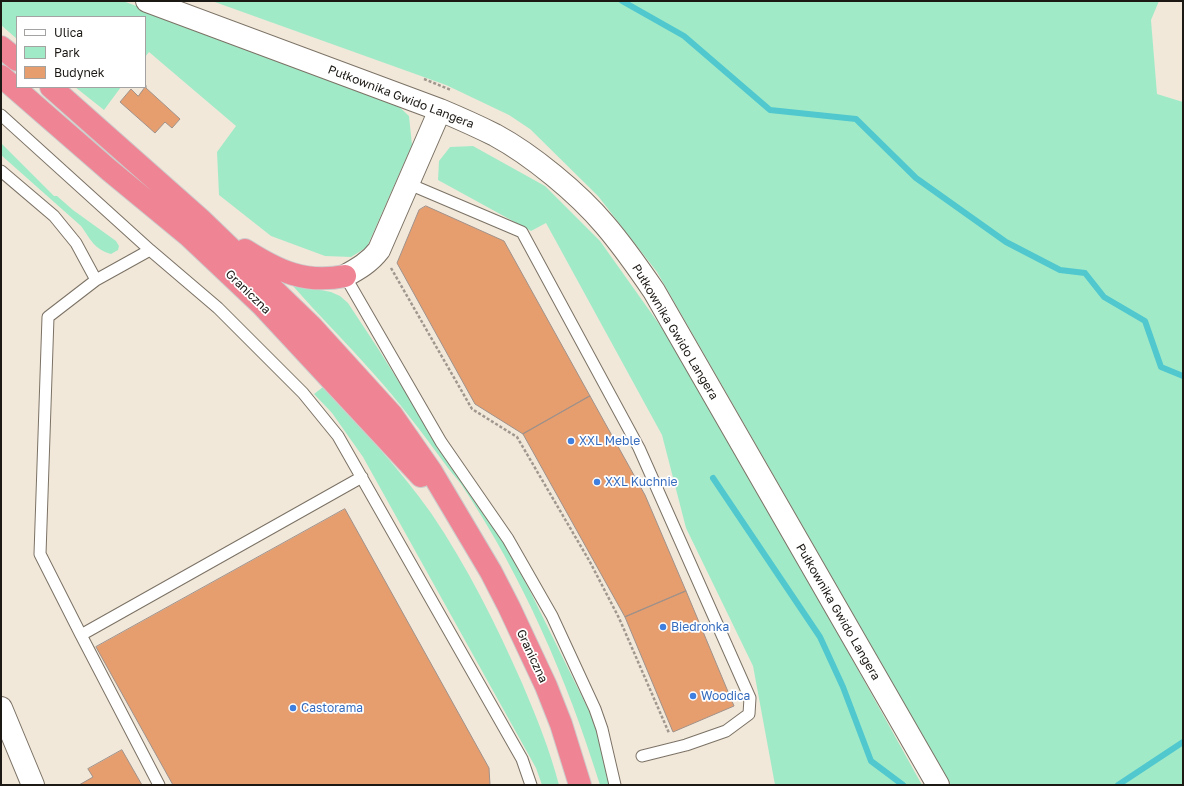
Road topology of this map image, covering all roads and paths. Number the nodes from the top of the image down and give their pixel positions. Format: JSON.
{"nodes":[{"id":1,"x":147,"y":1,"type":"edge"},
{"id":2,"x":1,"y":47,"type":"edge"},
{"id":3,"x":16,"y":59,"type":"edge"},
{"id":4,"x":1,"y":76,"type":"edge"},
{"id":5,"x":417,"y":77,"type":"dead end"},
{"id":6,"x":51,"y":88,"type":"edge"},
{"id":7,"x":451,"y":90,"type":"dead end"},
{"id":8,"x":440,"y":110,"type":"junction"},
{"id":9,"x":1,"y":115,"type":"edge"},
{"id":10,"x":1,"y":171,"type":"edge"},
{"id":11,"x":409,"y":184,"type":"junction"},
{"id":12,"x":200,"y":219,"type":"junction"},
{"id":13,"x":150,"y":250,"type":"junction"},
{"id":14,"x":390,"y":267,"type":"dead end"},
{"id":15,"x":345,"y":276,"type":"junction"},
{"id":16,"x":96,"y":280,"type":"junction"},
{"id":17,"x":362,"y":477,"type":"junction"},
{"id":18,"x":468,"y":534,"type":"junction"},
{"id":19,"x":81,"y":635,"type":"junction"},
{"id":20,"x":1,"y":708,"type":"edge"},
{"id":21,"x":674,"y":748,"type":"junction"},
{"id":22,"x":642,"y":756,"type":"dead end"},
{"id":23,"x":33,"y":785,"type":"edge"},
{"id":24,"x":159,"y":785,"type":"edge"},
{"id":25,"x":531,"y":785,"type":"edge"},
{"id":26,"x":580,"y":785,"type":"edge"},
{"id":27,"x":615,"y":785,"type":"edge"},
{"id":28,"x":938,"y":785,"type":"edge"}],
"edges":[{"from":1,"to":8,"type":"street","name":"Pułkownika Gwido Langera"},
{"from":2,"to":3,"type":"highway"},
{"from":4,"to":18,"type":"highway","name":"Graniczna"},
{"from":5,"to":7,"type":"path"},
{"from":6,"to":12,"type":"highway","name":"Graniczna"},
{"from":8,"to":11,"type":"street"},
{"from":8,"to":28,"type":"street","name":"Pułkownika Gwido Langera"},
{"from":9,"to":13,"type":"lane"},
{"from":10,"to":16,"type":"lane"},
{"from":11,"to":15,"type":"street"},
{"from":11,"to":21,"type":"lane"},
{"from":12,"to":15,"type":"highway"},
{"from":12,"to":18,"type":"highway","name":"Graniczna"},
{"from":13,"to":16,"type":"lane"},
{"from":13,"to":17,"type":"lane"},
{"from":14,"to":21,"type":"path"},
{"from":15,"to":27,"type":"lane"},
{"from":16,"to":19,"type":"lane"},
{"from":17,"to":19,"type":"lane"},
{"from":17,"to":25,"type":"lane"},
{"from":18,"to":26,"type":"highway","name":"Graniczna"},
{"from":19,"to":24,"type":"lane"},
{"from":20,"to":23,"type":"street"},
{"from":21,"to":22,"type":"lane"}]}
